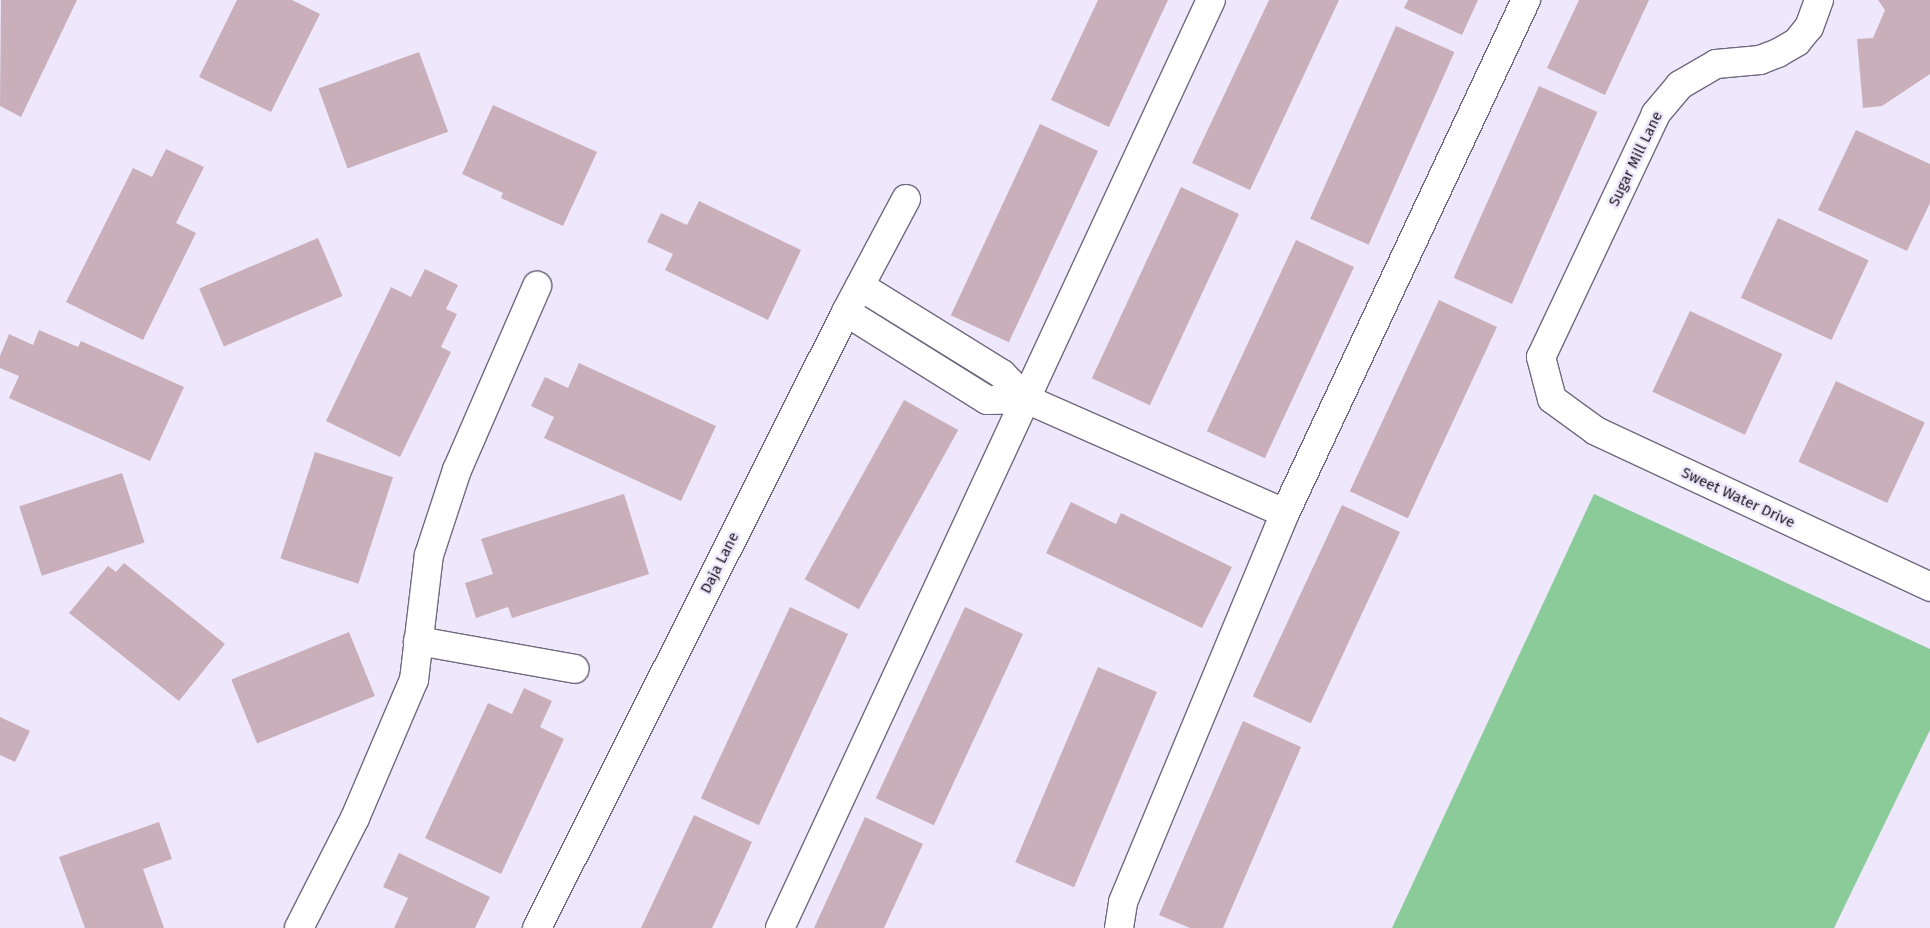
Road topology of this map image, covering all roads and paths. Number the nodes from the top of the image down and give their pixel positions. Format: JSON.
{"nodes":[{"id":1,"x":1211,"y":0,"type":"edge"},
{"id":2,"x":1526,"y":0,"type":"edge"},
{"id":3,"x":1820,"y":0,"type":"edge"},
{"id":4,"x":906,"y":199,"type":"dead end"},
{"id":5,"x":537,"y":286,"type":"dead end"},
{"id":6,"x":860,"y":286,"type":"junction"},
{"id":7,"x":846,"y":312,"type":"junction"},
{"id":8,"x":1026,"y":399,"type":"junction"},
{"id":9,"x":1552,"y":399,"type":"joint"},
{"id":10,"x":1285,"y":513,"type":"junction"},
{"id":11,"x":1930,"y":587,"type":"edge"},
{"id":12,"x":418,"y":641,"type":"junction"},
{"id":13,"x":575,"y":669,"type":"dead end"},
{"id":14,"x":299,"y":928,"type":"edge"},
{"id":15,"x":537,"y":928,"type":"edge"},
{"id":16,"x":780,"y":928,"type":"edge"},
{"id":17,"x":1119,"y":928,"type":"edge"}],
"edges":[{"from":1,"to":8,"type":"street"},
{"from":2,"to":10,"type":"street"},
{"from":3,"to":9,"type":"street","name":"Sugar Mill Lane"},
{"from":4,"to":6,"type":"street","name":"Daja Lane"},
{"from":5,"to":12,"type":"street"},
{"from":6,"to":7,"type":"street","name":"Daja Lane"},
{"from":6,"to":8,"type":"street"},
{"from":7,"to":8,"type":"street"},
{"from":7,"to":15,"type":"street","name":"Daja Lane"},
{"from":8,"to":10,"type":"street"},
{"from":8,"to":16,"type":"street"},
{"from":9,"to":11,"type":"street","name":"Sweet Water Drive"},
{"from":10,"to":17,"type":"street"},
{"from":12,"to":13,"type":"street"},
{"from":12,"to":14,"type":"street"}]}
